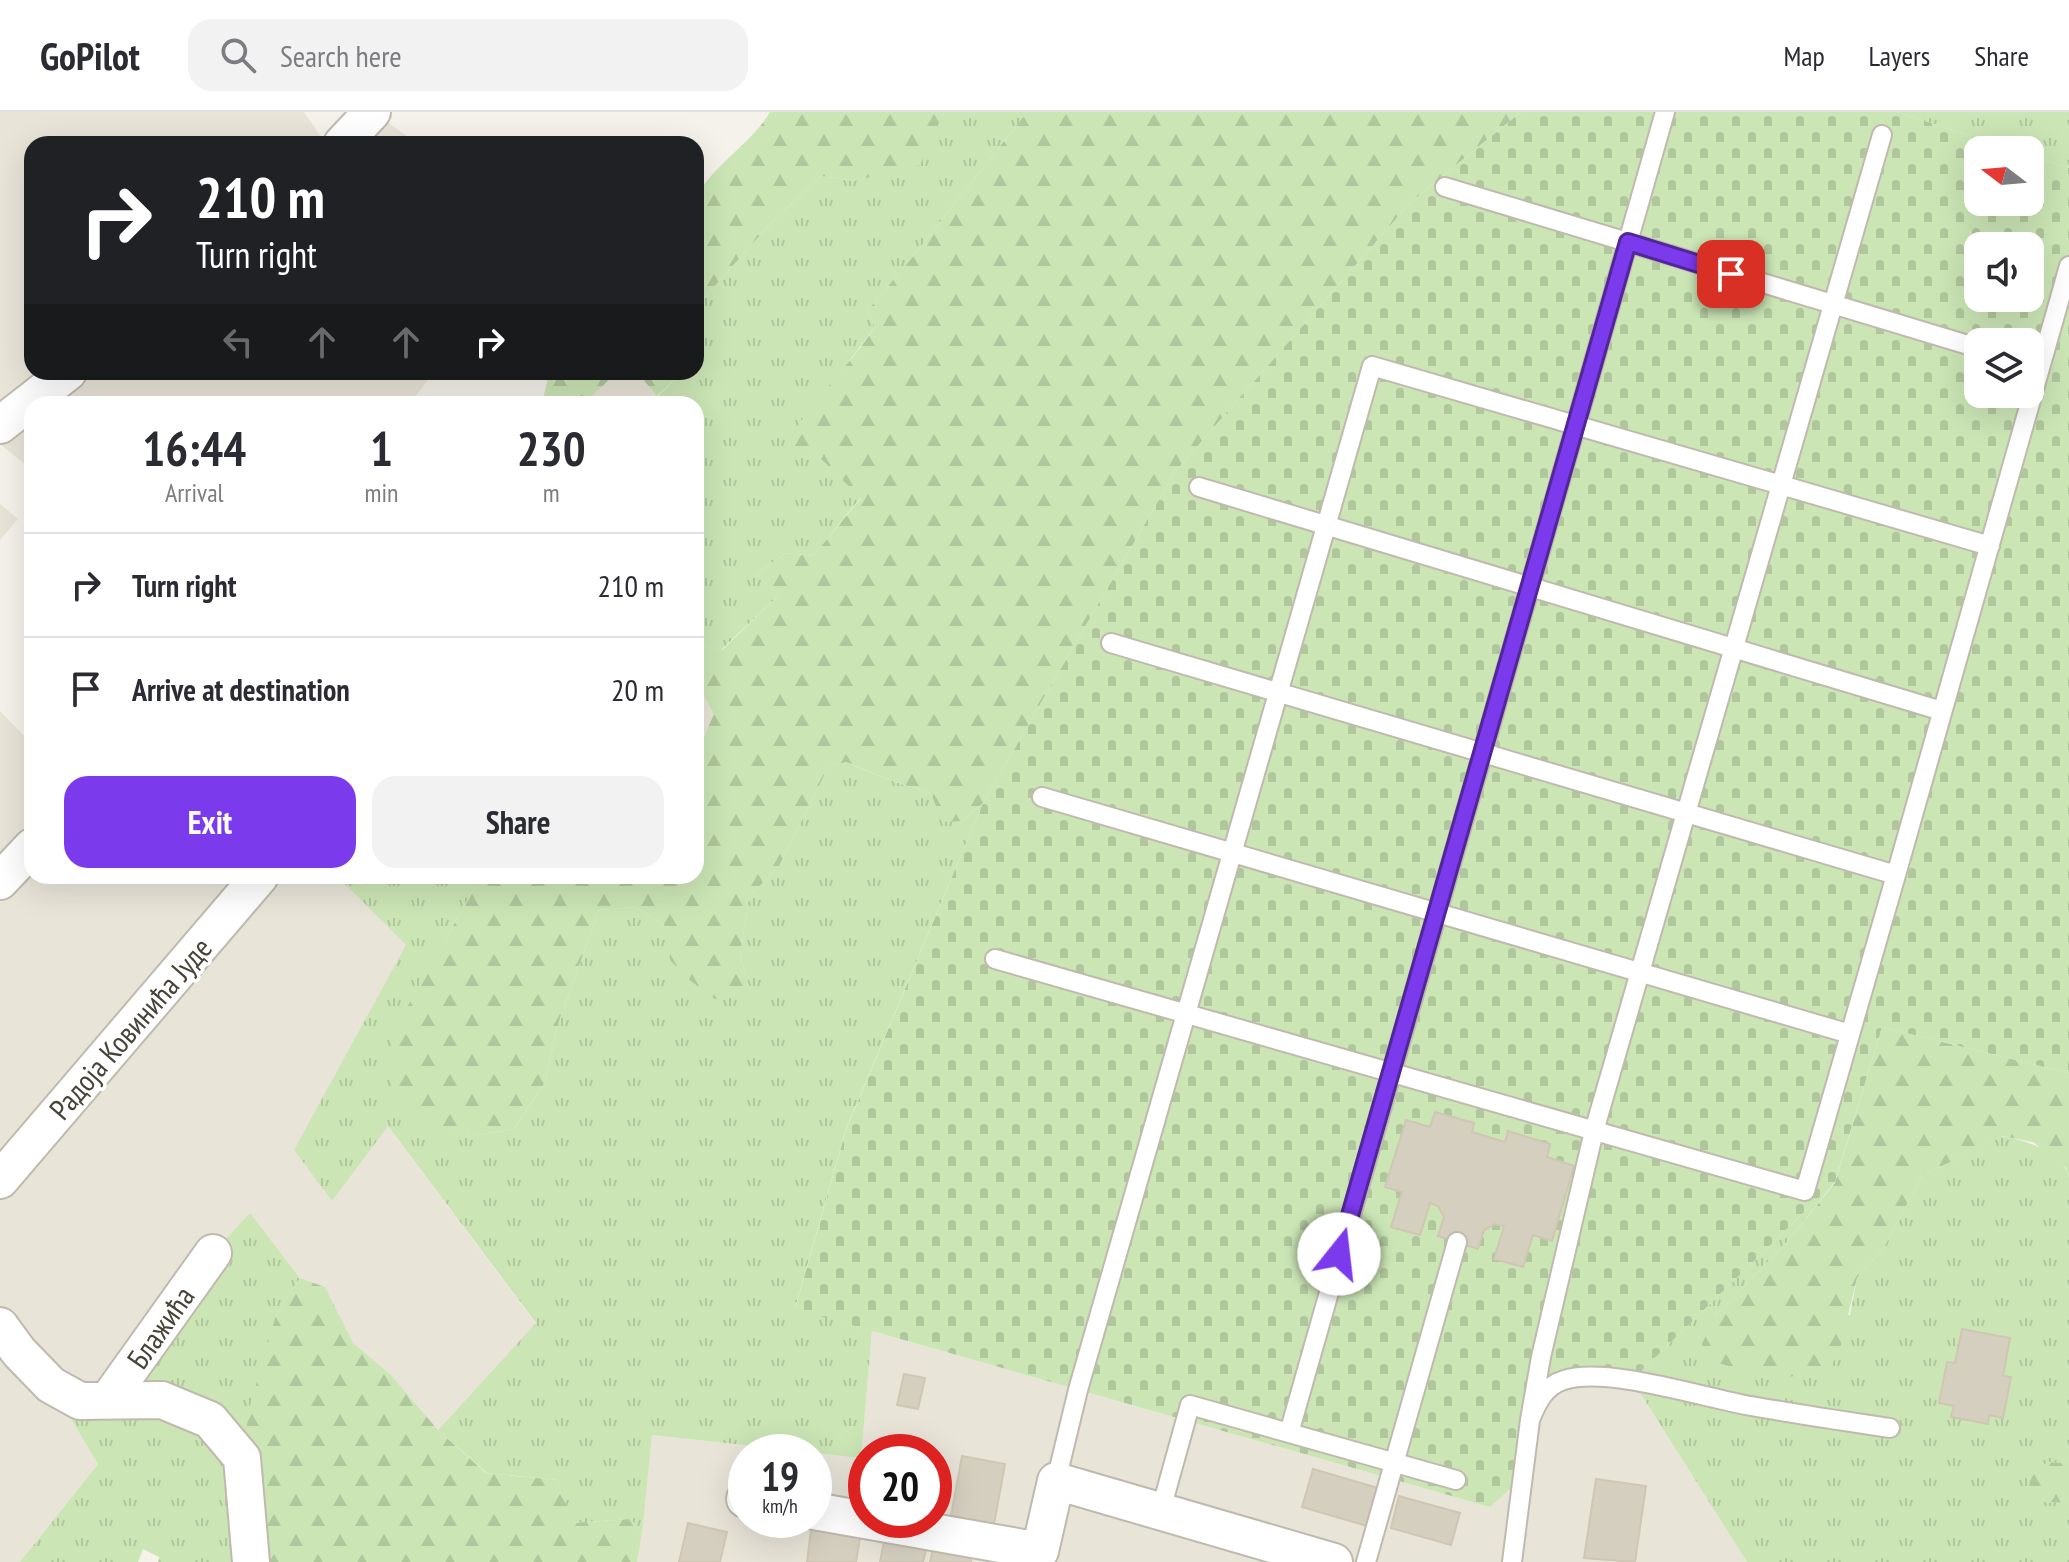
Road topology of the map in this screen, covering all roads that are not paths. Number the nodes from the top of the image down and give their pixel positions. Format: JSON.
{"nodes":[{"id":1,"x":372,"y":112,"type":"edge"},
{"id":2,"x":1665,"y":112,"type":"edge"},
{"id":3,"x":1882,"y":135,"type":"dead end"},
{"id":4,"x":350,"y":136,"type":"edge"},
{"id":5,"x":1445,"y":187,"type":"dead end"},
{"id":6,"x":1628,"y":242,"type":"junction"},
{"id":7,"x":2069,"y":266,"type":"edge"},
{"id":8,"x":1833,"y":304,"type":"junction"},
{"id":9,"x":2044,"y":339,"type":"edge"},
{"id":10,"x":1964,"y":344,"type":"edge"},
{"id":11,"x":58,"y":380,"type":"edge"},
{"id":12,"x":37,"y":396,"type":"edge"},
{"id":13,"x":24,"y":406,"type":"edge"},
{"id":14,"x":2024,"y":408,"type":"edge"},
{"id":15,"x":0,"y":425,"type":"edge"},
{"id":16,"x":1576,"y":425,"type":"junction"},
{"id":17,"x":1781,"y":485,"type":"junction"},
{"id":18,"x":1199,"y":487,"type":"dead end"},
{"id":19,"x":1327,"y":526,"type":"junction"},
{"id":20,"x":1990,"y":546,"type":"junction"},
{"id":21,"x":1530,"y":587,"type":"junction"},
{"id":22,"x":1111,"y":643,"type":"dead end"},
{"id":23,"x":1733,"y":648,"type":"junction"},
{"id":24,"x":1279,"y":693,"type":"junction"},
{"id":25,"x":1942,"y":711,"type":"junction"},
{"id":26,"x":1483,"y":753,"type":"junction"},
{"id":27,"x":1042,"y":797,"type":"dead end"},
{"id":28,"x":1686,"y":813,"type":"junction"},
{"id":29,"x":1232,"y":852,"type":"junction"},
{"id":30,"x":24,"y":856,"type":"edge"},
{"id":31,"x":1896,"y":875,"type":"junction"},
{"id":32,"x":0,"y":881,"type":"edge"},
{"id":33,"x":253,"y":884,"type":"edge"},
{"id":34,"x":1436,"y":913,"type":"junction"},
{"id":35,"x":995,"y":959,"type":"dead end"},
{"id":36,"x":1640,"y":972,"type":"junction"},
{"id":37,"x":1186,"y":1014,"type":"junction"},
{"id":38,"x":1850,"y":1034,"type":"junction"},
{"id":39,"x":1391,"y":1072,"type":"junction"},
{"id":40,"x":1594,"y":1131,"type":"junction"},
{"id":41,"x":0,"y":1180,"type":"edge"},
{"id":42,"x":1457,"y":1242,"type":"dead end"},
{"id":43,"x":213,"y":1253,"type":"dead end"},
{"id":44,"x":0,"y":1326,"type":"edge"},
{"id":45,"x":108,"y":1400,"type":"junction"},
{"id":46,"x":1530,"y":1420,"type":"junction"},
{"id":47,"x":1890,"y":1428,"type":"dead end"},
{"id":48,"x":1289,"y":1433,"type":"junction"},
{"id":49,"x":1393,"y":1462,"type":"junction"},
{"id":50,"x":1456,"y":1480,"type":"dead end"},
{"id":51,"x":1056,"y":1481,"type":"junction"},
{"id":52,"x":1160,"y":1513,"type":"junction"},
{"id":53,"x":832,"y":1515,"type":"edge"},
{"id":54,"x":1039,"y":1556,"type":"edge"},
{"id":55,"x":251,"y":1562,"type":"edge"},
{"id":56,"x":1334,"y":1562,"type":"edge"},
{"id":57,"x":1366,"y":1562,"type":"edge"},
{"id":58,"x":1512,"y":1562,"type":"edge"}],
"edges":[{"from":1,"to":4,"type":"street"},
{"from":2,"to":6,"type":"lane"},
{"from":3,"to":8,"type":"lane"},
{"from":5,"to":6,"type":"lane"},
{"from":6,"to":8,"type":"lane"},
{"from":6,"to":16,"type":"lane"},
{"from":7,"to":9,"type":"lane"},
{"from":8,"to":10,"type":"lane"},
{"from":8,"to":17,"type":"lane"},
{"from":11,"to":12,"type":"street"},
{"from":13,"to":15,"type":"street"},
{"from":14,"to":20,"type":"lane"},
{"from":16,"to":17,"type":"lane"},
{"from":16,"to":19,"type":"lane"},
{"from":16,"to":21,"type":"lane"},
{"from":17,"to":20,"type":"lane"},
{"from":17,"to":23,"type":"lane"},
{"from":18,"to":19,"type":"lane"},
{"from":19,"to":21,"type":"lane"},
{"from":19,"to":24,"type":"lane"},
{"from":20,"to":25,"type":"lane"},
{"from":21,"to":23,"type":"lane"},
{"from":21,"to":26,"type":"lane"},
{"from":22,"to":24,"type":"lane"},
{"from":23,"to":25,"type":"lane"},
{"from":23,"to":28,"type":"lane"},
{"from":24,"to":26,"type":"lane"},
{"from":24,"to":29,"type":"lane"},
{"from":25,"to":31,"type":"lane"},
{"from":26,"to":28,"type":"lane"},
{"from":26,"to":34,"type":"lane"},
{"from":27,"to":29,"type":"lane"},
{"from":28,"to":31,"type":"lane"},
{"from":28,"to":36,"type":"lane"},
{"from":29,"to":34,"type":"lane"},
{"from":29,"to":37,"type":"lane"},
{"from":30,"to":32,"type":"street"},
{"from":31,"to":38,"type":"lane"},
{"from":33,"to":41,"type":"street","name":"Радоја Ковинића Јуде"},
{"from":34,"to":36,"type":"lane"},
{"from":34,"to":39,"type":"lane"},
{"from":35,"to":37,"type":"lane"},
{"from":36,"to":38,"type":"lane"},
{"from":36,"to":40,"type":"lane"},
{"from":37,"to":39,"type":"lane"},
{"from":37,"to":51,"type":"lane"},
{"from":38,"to":40,"type":"lane"},
{"from":39,"to":40,"type":"lane"},
{"from":39,"to":48,"type":"lane"},
{"from":40,"to":46,"type":"lane"},
{"from":42,"to":49,"type":"lane"},
{"from":43,"to":45,"type":"street","name":"Блажића"},
{"from":44,"to":45,"type":"street","name":"Блажића"},
{"from":45,"to":55,"type":"street","name":"Блажића"},
{"from":46,"to":47,"type":"lane"},
{"from":46,"to":58,"type":"lane"},
{"from":48,"to":49,"type":"lane"},
{"from":48,"to":52,"type":"lane"},
{"from":49,"to":50,"type":"lane"},
{"from":49,"to":57,"type":"lane"},
{"from":51,"to":52,"type":"street"},
{"from":51,"to":54,"type":"street"},
{"from":52,"to":56,"type":"street"},
{"from":53,"to":54,"type":"street"}]}
